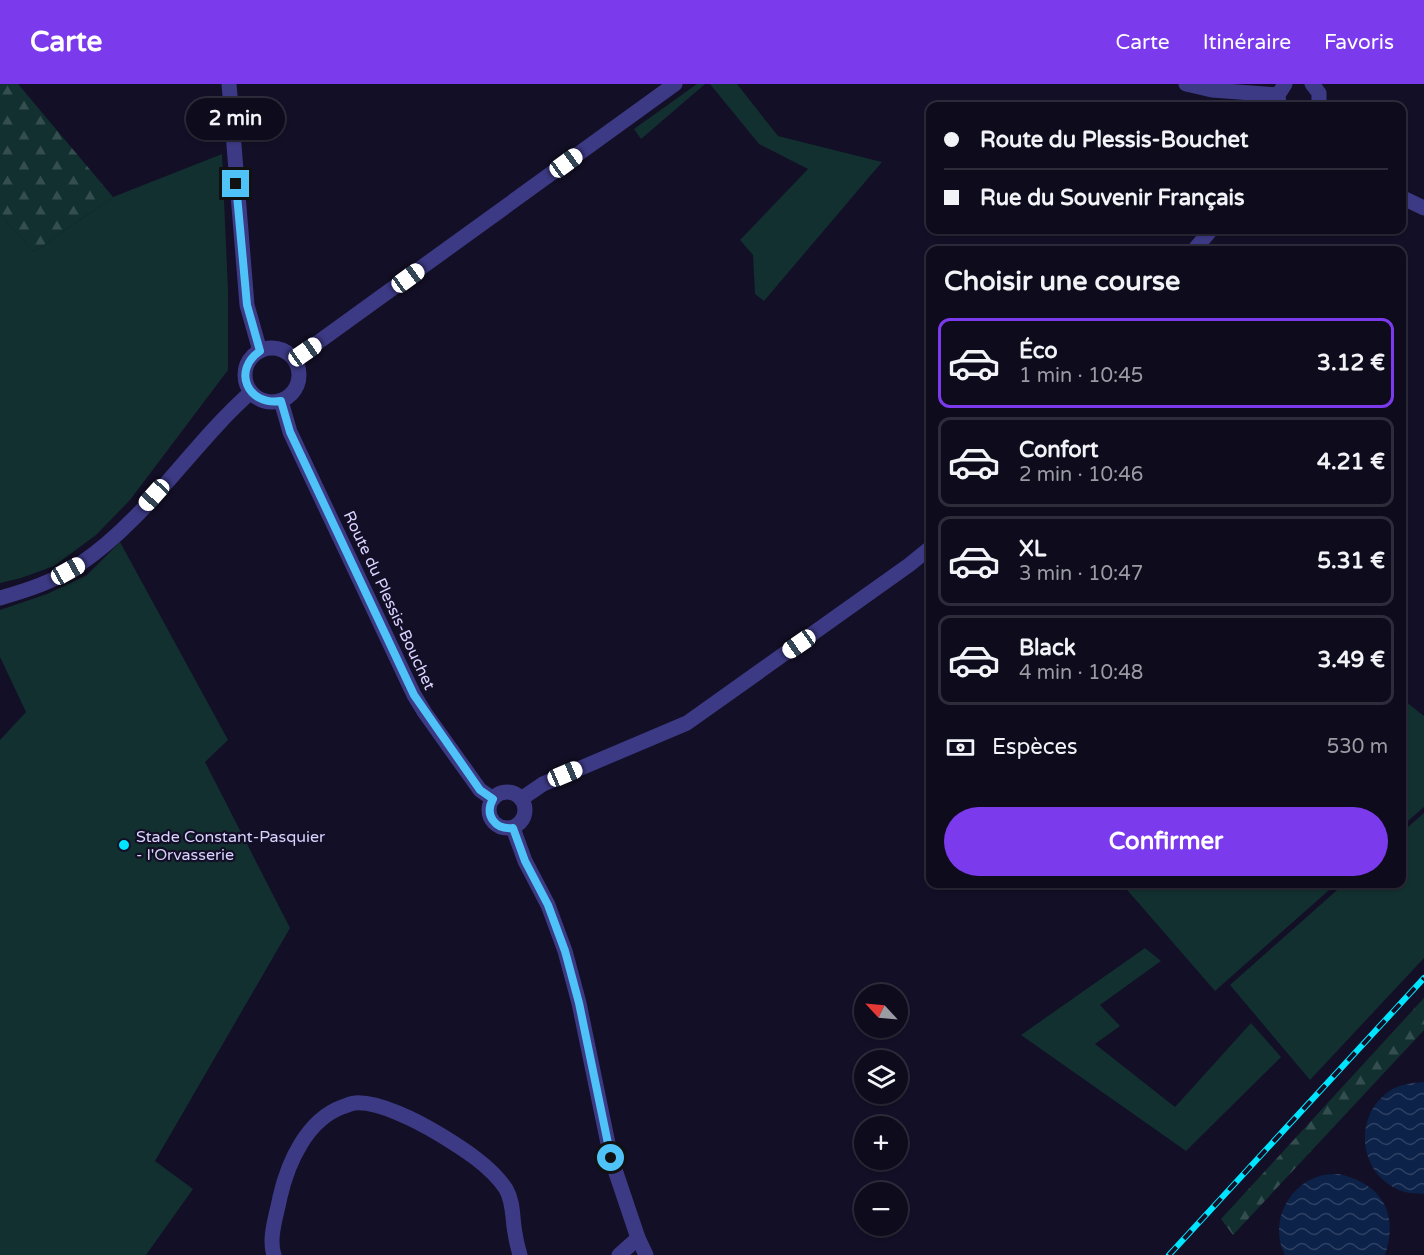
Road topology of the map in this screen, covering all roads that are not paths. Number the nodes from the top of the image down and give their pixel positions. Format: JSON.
{"nodes":[{"id":1,"x":229,"y":84,"type":"edge"},
{"id":2,"x":675,"y":84,"type":"edge"},
{"id":3,"x":1186,"y":84,"type":"edge"},
{"id":4,"x":1318,"y":85,"type":"edge"},
{"id":5,"x":1281,"y":95,"type":"edge"},
{"id":6,"x":1319,"y":102,"type":"edge"},
{"id":7,"x":1406,"y":199,"type":"edge"},
{"id":8,"x":1424,"y":208,"type":"edge"},
{"id":9,"x":1208,"y":234,"type":"edge"},
{"id":10,"x":1197,"y":246,"type":"edge"},
{"id":11,"x":260,"y":351,"type":"junction"},
{"id":12,"x":295,"y":359,"type":"junction"},
{"id":13,"x":251,"y":392,"type":"junction"},
{"id":14,"x":281,"y":401,"type":"junction"},
{"id":15,"x":926,"y":551,"type":"edge"},
{"id":16,"x":0,"y":598,"type":"edge"},
{"id":17,"x":493,"y":799,"type":"junction"},
{"id":18,"x":522,"y":799,"type":"junction"},
{"id":19,"x":513,"y":828,"type":"junction"},
{"id":20,"x":638,"y":1238,"type":"junction"},
{"id":21,"x":274,"y":1255,"type":"edge"},
{"id":22,"x":520,"y":1255,"type":"edge"},
{"id":23,"x":619,"y":1255,"type":"edge"},
{"id":24,"x":646,"y":1255,"type":"edge"}],
"edges":[{"from":1,"to":11,"type":"street"},
{"from":2,"to":12,"type":"street"},
{"from":3,"to":5,"type":"street"},
{"from":4,"to":6,"type":"street"},
{"from":7,"to":8,"type":"street"},
{"from":9,"to":10,"type":"street"},
{"from":11,"to":12,"type":"street"},
{"from":11,"to":13,"type":"street"},
{"from":12,"to":14,"type":"street"},
{"from":13,"to":14,"type":"street"},
{"from":13,"to":16,"type":"street"},
{"from":14,"to":17,"type":"street","name":"Route du Plessis-Bouchet"},
{"from":15,"to":18,"type":"street"},
{"from":17,"to":18,"type":"street"},
{"from":17,"to":19,"type":"street"},
{"from":18,"to":19,"type":"street"},
{"from":19,"to":20,"type":"street"},
{"from":20,"to":23,"type":"street"},
{"from":20,"to":24,"type":"street"},
{"from":21,"to":22,"type":"street"}]}
